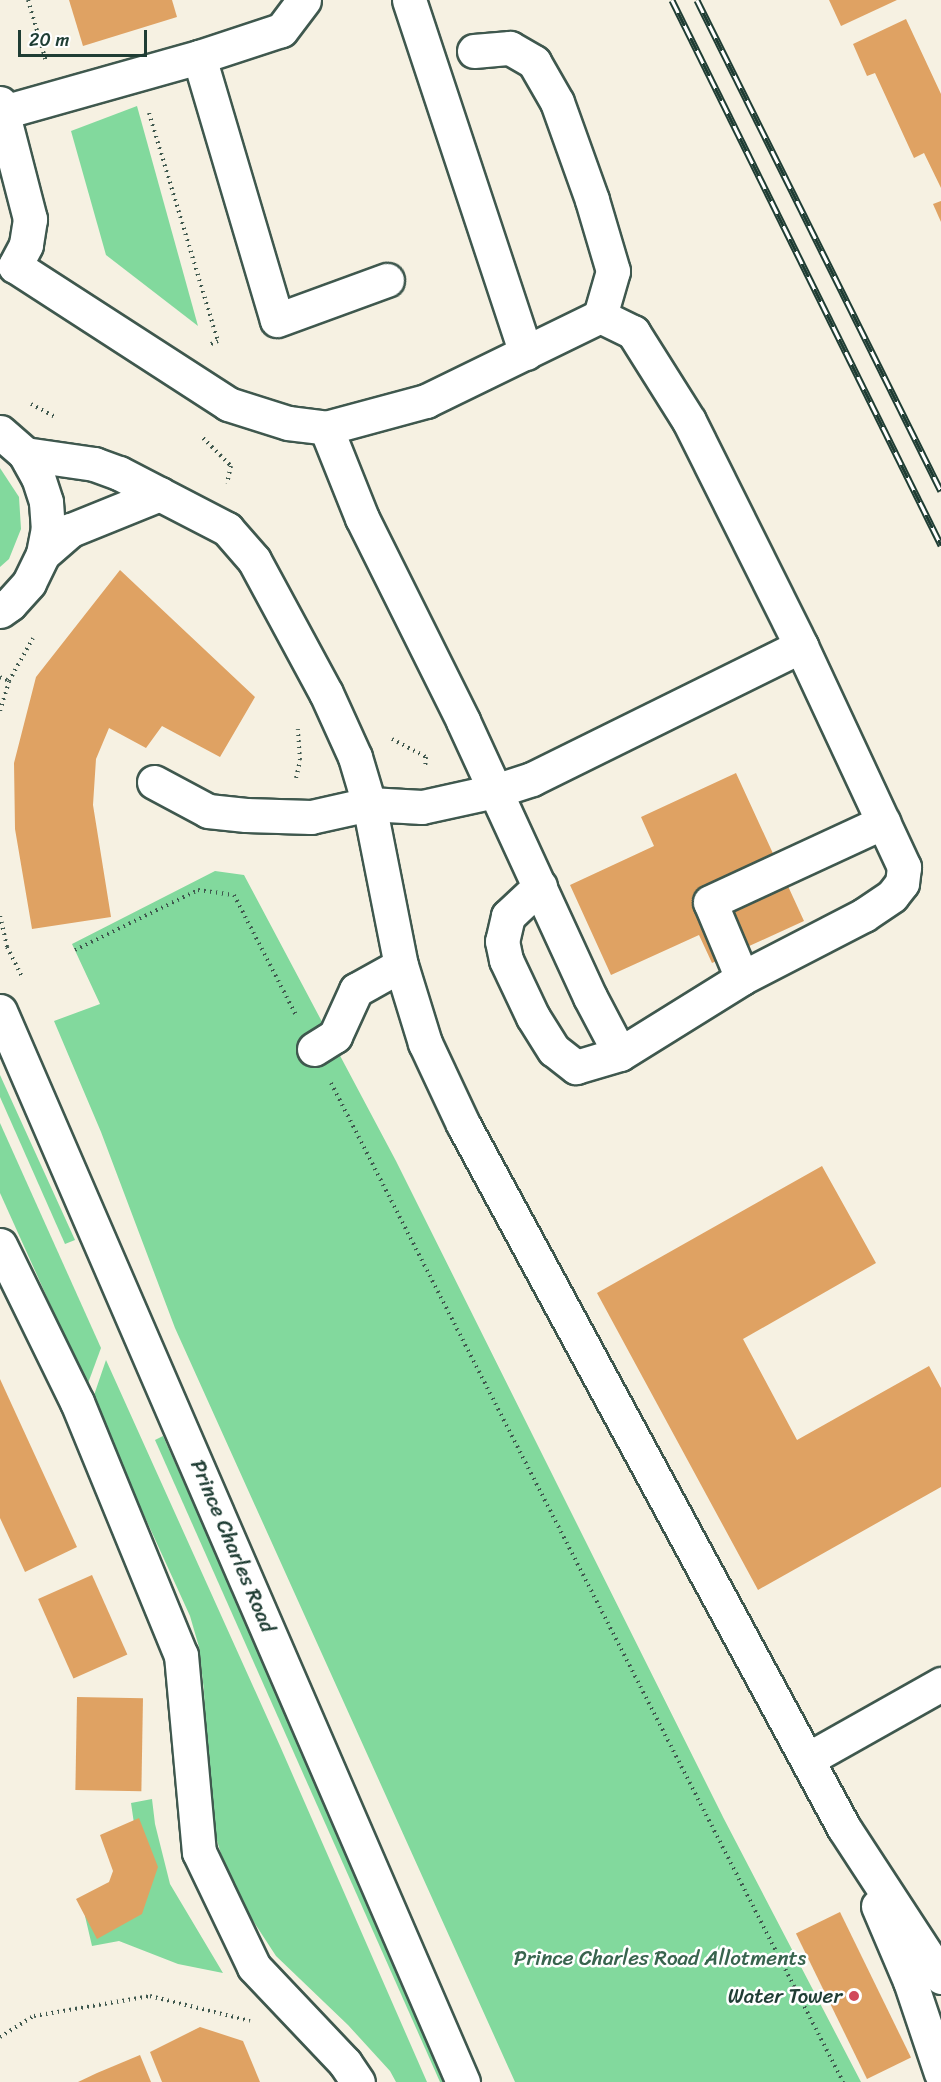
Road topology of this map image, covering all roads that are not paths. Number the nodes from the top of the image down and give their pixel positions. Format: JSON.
{"nodes":[{"id":1,"x":304,"y":0,"type":"edge"},
{"id":2,"x":409,"y":0,"type":"edge"},
{"id":3,"x":474,"y":51,"type":"dead end"},
{"id":4,"x":199,"y":57,"type":"junction"},
{"id":5,"x":1,"y":108,"type":"edge"},
{"id":6,"x":8,"y":261,"type":"edge"},
{"id":7,"x":387,"y":280,"type":"dead end"},
{"id":8,"x":600,"y":316,"type":"junction"},
{"id":9,"x":526,"y":353,"type":"junction"},
{"id":10,"x":326,"y":428,"type":"junction"},
{"id":11,"x":0,"y":432,"type":"edge"},
{"id":12,"x":25,"y":454,"type":"junction"},
{"id":13,"x":160,"y":494,"type":"junction"},
{"id":14,"x":43,"y":554,"type":"junction"},
{"id":15,"x":0,"y":610,"type":"edge"},
{"id":16,"x":801,"y":646,"type":"junction"},
{"id":17,"x":154,"y":782,"type":"dead end"},
{"id":18,"x":495,"y":790,"type":"junction"},
{"id":19,"x":369,"y":804,"type":"junction"},
{"id":20,"x":883,"y":822,"type":"junction"},
{"id":21,"x":540,"y":886,"type":"junction"},
{"id":22,"x":401,"y":965,"type":"junction"},
{"id":23,"x":742,"y":978,"type":"junction"},
{"id":24,"x":0,"y":1011,"type":"edge"},
{"id":25,"x":314,"y":1049,"type":"road end"},
{"id":26,"x":620,"y":1054,"type":"junction"},
{"id":27,"x":0,"y":1245,"type":"edge"},
{"id":28,"x":941,"y":1684,"type":"edge"},
{"id":29,"x":808,"y":1759,"type":"junction"},
{"id":30,"x":844,"y":1828,"type":"junction"},
{"id":31,"x":941,"y":1977,"type":"edge"},
{"id":32,"x":941,"y":2073,"type":"edge"},
{"id":33,"x":358,"y":2082,"type":"edge"},
{"id":34,"x":463,"y":2082,"type":"edge"}],
"edges":[{"from":1,"to":4,"type":"street"},
{"from":2,"to":9,"type":"street"},
{"from":3,"to":8,"type":"street"},
{"from":4,"to":5,"type":"street"},
{"from":4,"to":7,"type":"street"},
{"from":5,"to":6,"type":"street"},
{"from":6,"to":10,"type":"street"},
{"from":8,"to":9,"type":"street"},
{"from":8,"to":16,"type":"street"},
{"from":9,"to":10,"type":"street"},
{"from":10,"to":18,"type":"street"},
{"from":11,"to":12,"type":"street"},
{"from":12,"to":13,"type":"street"},
{"from":12,"to":14,"type":"street"},
{"from":13,"to":14,"type":"street"},
{"from":13,"to":19,"type":"street"},
{"from":14,"to":15,"type":"street"},
{"from":16,"to":18,"type":"street"},
{"from":16,"to":20,"type":"street"},
{"from":17,"to":19,"type":"street"},
{"from":18,"to":19,"type":"street"},
{"from":18,"to":21,"type":"street"},
{"from":19,"to":22,"type":"street"},
{"from":20,"to":23,"type":"street"},
{"from":20,"to":23,"type":"street"},
{"from":21,"to":26,"type":"street"},
{"from":21,"to":26,"type":"street"},
{"from":22,"to":25,"type":"street"},
{"from":22,"to":29,"type":"street"},
{"from":23,"to":26,"type":"street"},
{"from":24,"to":34,"type":"street","name":"Prince Charles Road"},
{"from":27,"to":33,"type":"street"},
{"from":28,"to":29,"type":"street"},
{"from":29,"to":30,"type":"street"},
{"from":30,"to":31,"type":"street"},
{"from":30,"to":32,"type":"street"}]}
